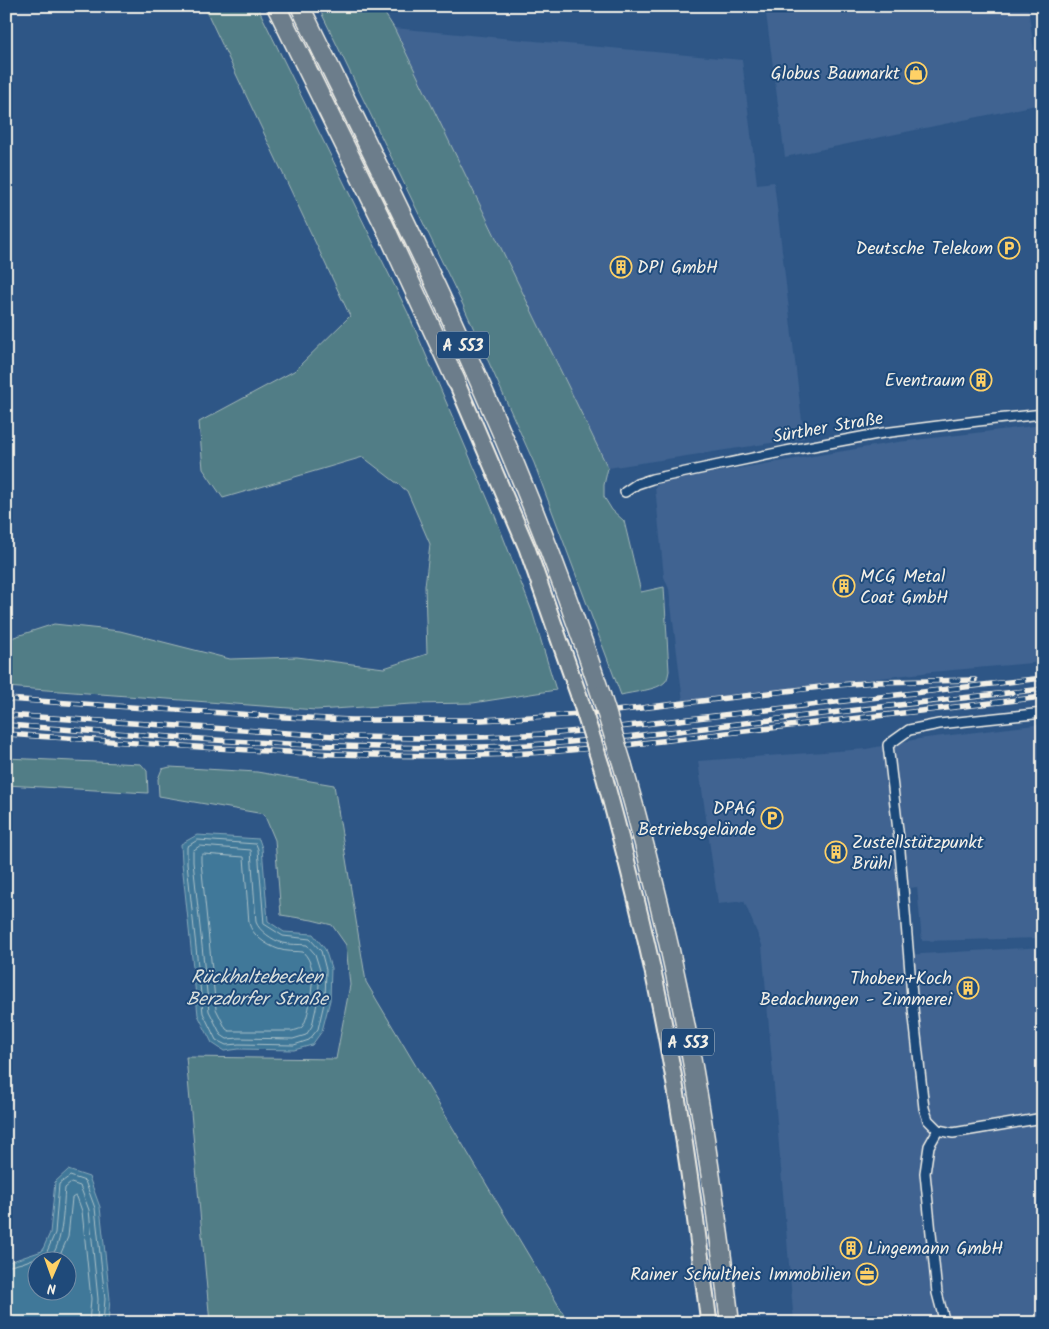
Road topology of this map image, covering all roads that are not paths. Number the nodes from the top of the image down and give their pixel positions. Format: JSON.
{"nodes":[{"id":1,"x":276,"y":6,"type":"edge"},
{"id":2,"x":300,"y":6,"type":"edge"},
{"id":3,"x":456,"y":381,"type":"joint"},
{"id":4,"x":1043,"y":414,"type":"edge"},
{"id":5,"x":625,"y":492,"type":"dead end"},
{"id":6,"x":1043,"y":713,"type":"edge"},
{"id":7,"x":1043,"y":1118,"type":"edge"},
{"id":8,"x":938,"y":1130,"type":"junction"},
{"id":9,"x":709,"y":1323,"type":"edge"},
{"id":10,"x":730,"y":1323,"type":"edge"},
{"id":11,"x":945,"y":1323,"type":"edge"}],
"edges":[{"from":1,"to":3,"type":"highway","number":"A 553"},
{"from":2,"to":10,"type":"highway","number":"A 553","bridge":true},
{"from":3,"to":9,"type":"highway","number":"A 553","bridge":true},
{"from":4,"to":5,"type":"street","name":"Sürther Straße"},
{"from":6,"to":8,"type":"street"},
{"from":7,"to":8,"type":"street"},
{"from":8,"to":11,"type":"street"}]}
